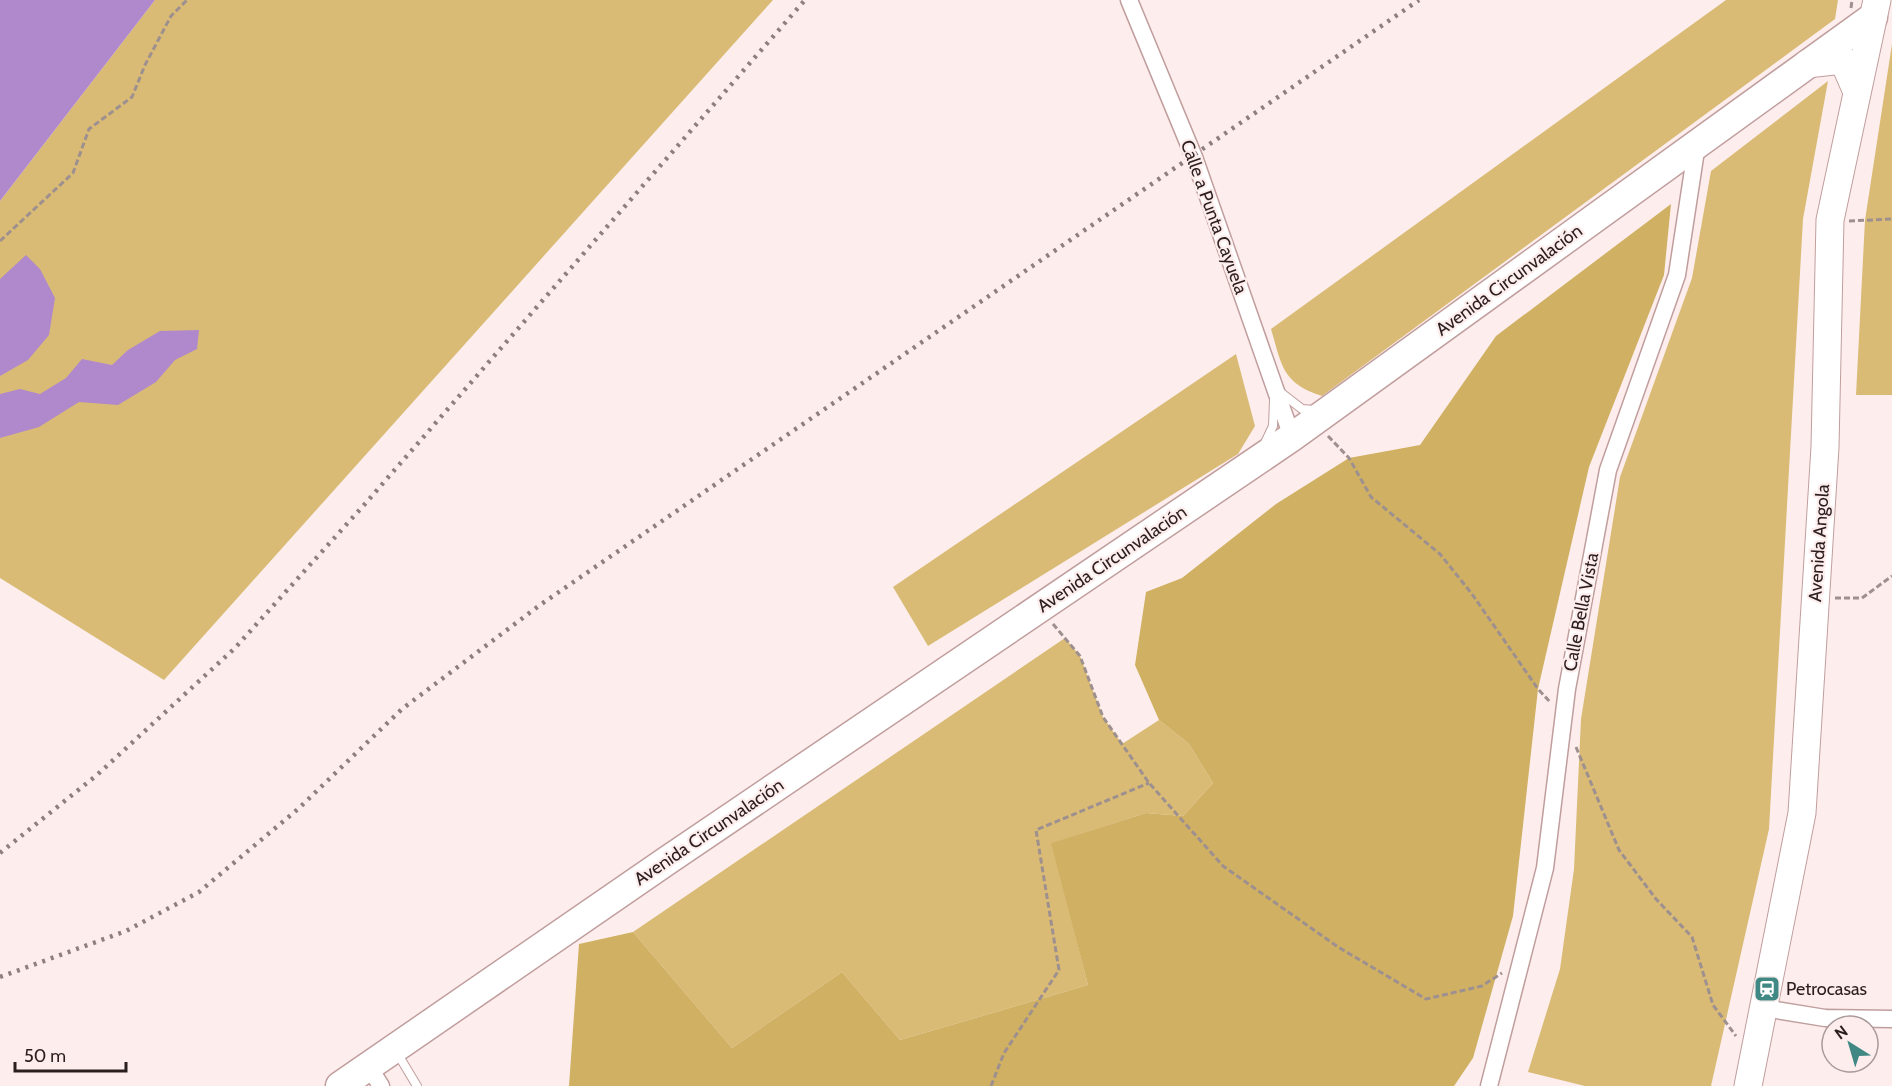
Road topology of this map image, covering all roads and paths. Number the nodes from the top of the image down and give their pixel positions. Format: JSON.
{"nodes":[{"id":1,"x":187,"y":0,"type":"edge"},
{"id":2,"x":1129,"y":0,"type":"edge"},
{"id":3,"x":1875,"y":8,"type":"edge"},
{"id":4,"x":1807,"y":64,"type":"junction"},
{"id":5,"x":1857,"y":92,"type":"junction"},
{"id":6,"x":1696,"y":144,"type":"junction"},
{"id":7,"x":1892,"y":219,"type":"edge"},
{"id":8,"x":1830,"y":220,"type":"junction"},
{"id":9,"x":0,"y":241,"type":"edge"},
{"id":10,"x":1275,"y":388,"type":"junction"},
{"id":11,"x":1329,"y":410,"type":"junction"},
{"id":12,"x":1292,"y":437,"type":"junction"},
{"id":13,"x":1256,"y":462,"type":"junction"},
{"id":14,"x":1892,"y":576,"type":"edge"},
{"id":15,"x":1815,"y":598,"type":"junction"},
{"id":16,"x":1040,"y":608,"type":"junction"},
{"id":17,"x":1149,"y":783,"type":"junction"},
{"id":18,"x":1521,"y":960,"type":"junction"},
{"id":19,"x":1764,"y":1008,"type":"junction"},
{"id":20,"x":1892,"y":1019,"type":"edge"},
{"id":21,"x":394,"y":1049,"type":"junction"},
{"id":22,"x":375,"y":1076,"type":"edge"},
{"id":23,"x":340,"y":1086,"type":"edge"},
{"id":24,"x":417,"y":1086,"type":"edge"},
{"id":25,"x":991,"y":1086,"type":"edge"},
{"id":26,"x":1490,"y":1086,"type":"edge"},
{"id":27,"x":1748,"y":1086,"type":"edge"}],
"edges":[{"from":1,"to":9,"type":"path"},
{"from":2,"to":10,"type":"street","name":"Calle a Punta Cayuela"},
{"from":3,"to":4,"type":"highway","name":"Avenida Circunvalación"},
{"from":3,"to":5,"type":"main road","name":"Avenida Angola"},
{"from":4,"to":5,"type":"main road"},
{"from":4,"to":6,"type":"highway","name":"Avenida Circunvalación"},
{"from":5,"to":8,"type":"main road","name":"Avenida Angola"},
{"from":6,"to":11,"type":"highway","name":"Avenida Circunvalación"},
{"from":6,"to":18,"type":"street","name":"Calle Bella Vista"},
{"from":7,"to":8,"type":"path"},
{"from":8,"to":15,"type":"main road","name":"Avenida Angola"},
{"from":10,"to":11,"type":"lane"},
{"from":10,"to":12,"type":"street","name":"Calle a Punta Cayuela"},
{"from":10,"to":13,"type":"lane"},
{"from":11,"to":12,"type":"highway","name":"Avenida Circunvalación"},
{"from":12,"to":13,"type":"highway","name":"Avenida Circunvalación"},
{"from":13,"to":16,"type":"highway","name":"Avenida Circunvalación"},
{"from":14,"to":15,"type":"path"},
{"from":15,"to":19,"type":"main road","name":"Avenida Angola"},
{"from":16,"to":17,"type":"path"},
{"from":16,"to":21,"type":"highway","name":"Avenida Circunvalación"},
{"from":17,"to":18,"type":"path"},
{"from":17,"to":25,"type":"path"},
{"from":18,"to":26,"type":"street","name":"Calle Bella Vista"},
{"from":19,"to":20,"type":"street"},
{"from":19,"to":27,"type":"main road","name":"Avenida Angola"},
{"from":21,"to":22,"type":"highway","name":"Avenida Circunvalación"},
{"from":21,"to":24,"type":"lane"},
{"from":22,"to":23,"type":"highway","name":"Avenida Circunvalación"}]}
